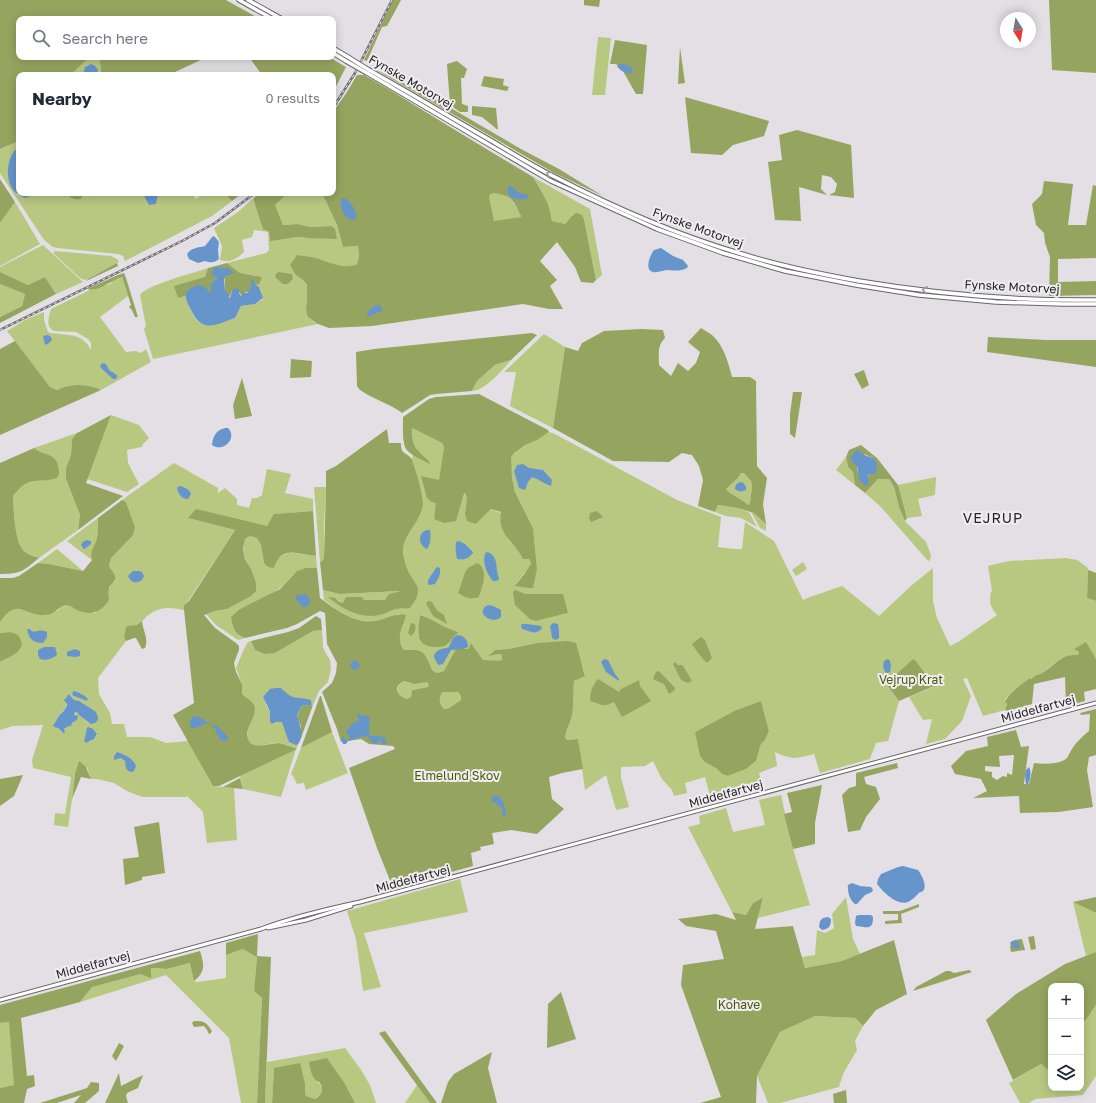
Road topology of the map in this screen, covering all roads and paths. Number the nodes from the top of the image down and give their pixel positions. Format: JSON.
{"nodes":[{"id":1,"x":239,"y":0,"type":"edge"},
{"id":2,"x":248,"y":0,"type":"edge"},
{"id":3,"x":268,"y":16,"type":"edge"},
{"id":4,"x":277,"y":16,"type":"edge"},
{"id":5,"x":336,"y":50,"type":"edge"},
{"id":6,"x":336,"y":54,"type":"edge"},
{"id":7,"x":347,"y":59,"type":"junction"},
{"id":8,"x":368,"y":71,"type":"junction"},
{"id":9,"x":1096,"y":300,"type":"edge"},
{"id":10,"x":1096,"y":304,"type":"edge"},
{"id":11,"x":1096,"y":703,"type":"edge"},
{"id":12,"x":0,"y":1000,"type":"edge"}],
"edges":[{"from":1,"to":3,"type":"highway"},
{"from":2,"to":4,"type":"highway"},
{"from":5,"to":7,"type":"highway","name":"Fynske Motorvej"},
{"from":6,"to":7,"type":"highway","name":"Fynske Motorvej"},
{"from":7,"to":8,"type":"highway","name":"Fynske Motorvej","bridge":true},
{"from":9,"to":8,"type":"highway","name":"Fynske Motorvej","one_way":true},
{"from":8,"to":10,"type":"highway","name":"Fynske Motorvej"},
{"from":11,"to":12,"type":"main road","name":"Middelfartvej"}]}
